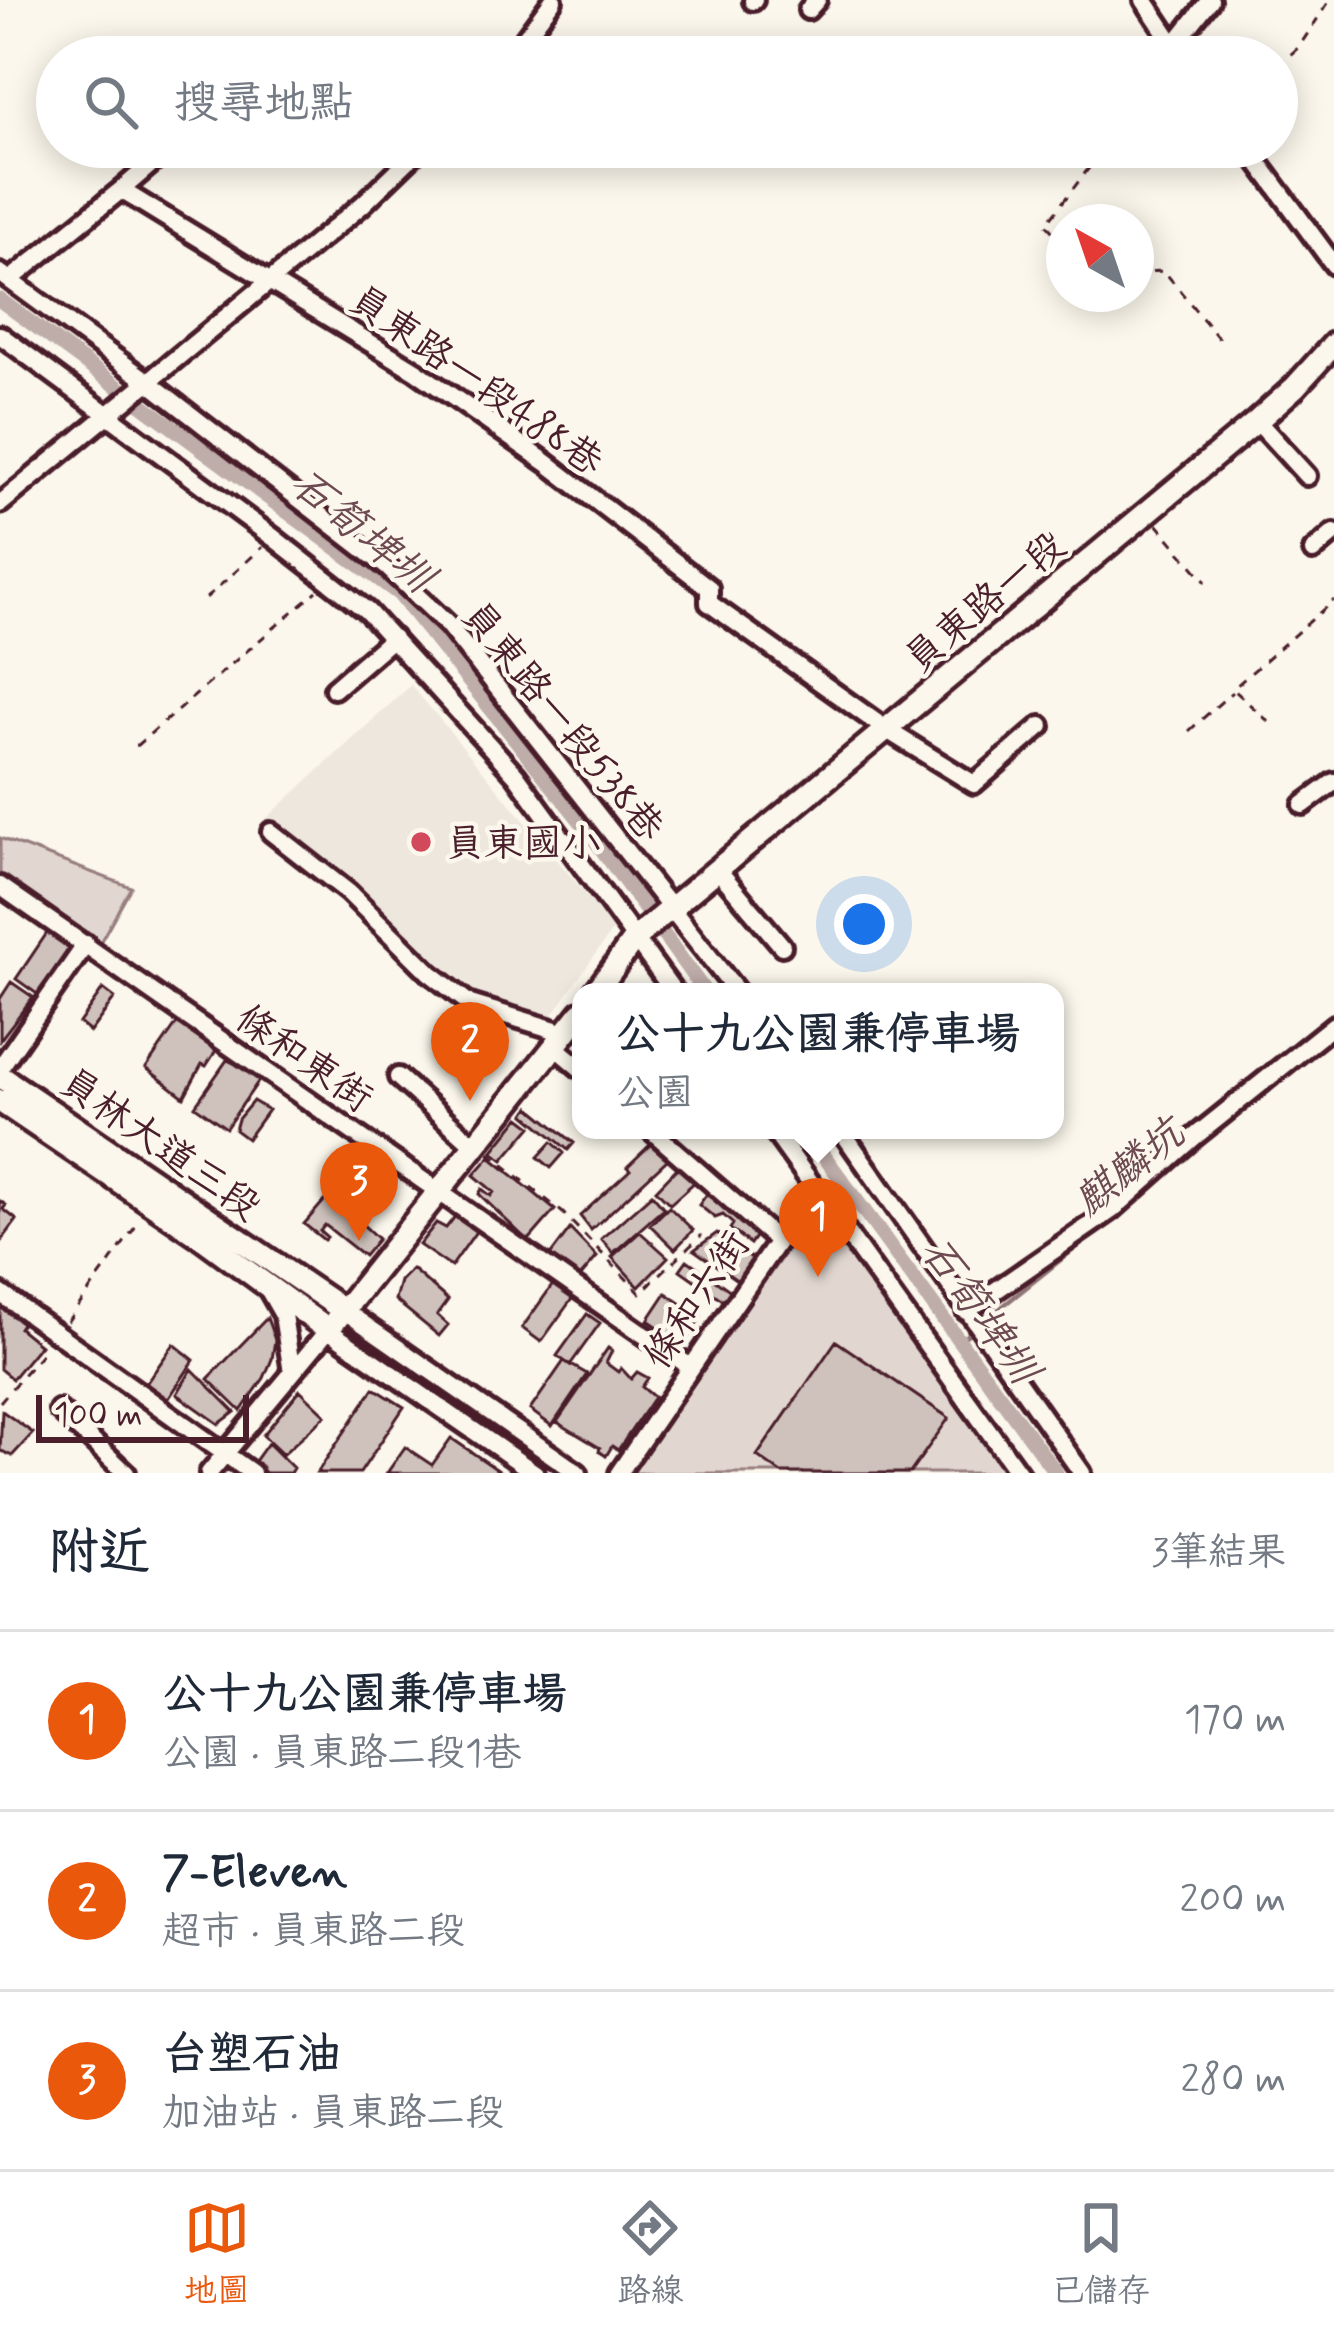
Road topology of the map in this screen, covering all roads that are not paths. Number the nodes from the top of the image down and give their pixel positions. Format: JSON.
{"nodes":[{"id":1,"x":553,"y":0,"type":"edge"},
{"id":2,"x":1210,"y":0,"type":"edge"},
{"id":3,"x":1147,"y":1,"type":"edge"},
{"id":4,"x":526,"y":36,"type":"edge"},
{"id":5,"x":1170,"y":36,"type":"edge"},
{"id":6,"x":1188,"y":36,"type":"edge"},
{"id":7,"x":147,"y":168,"type":"edge"},
{"id":8,"x":400,"y":168,"type":"edge"},
{"id":9,"x":1262,"y":168,"type":"edge"},
{"id":10,"x":121,"y":190,"type":"junction"},
{"id":11,"x":1334,"y":265,"type":"edge"},
{"id":12,"x":5,"y":277,"type":"edge"},
{"id":13,"x":270,"y":279,"type":"junction"},
{"id":14,"x":0,"y":335,"type":"edge"},
{"id":15,"x":1334,"y":344,"type":"edge"},
{"id":16,"x":147,"y":381,"type":"junction"},
{"id":17,"x":108,"y":414,"type":"junction"},
{"id":18,"x":1257,"y":421,"type":"junction"},
{"id":19,"x":1307,"y":476,"type":"dead end"},
{"id":20,"x":0,"y":504,"type":"edge"},
{"id":21,"x":1334,"y":533,"type":"edge"},
{"id":22,"x":1313,"y":550,"type":"dead end"},
{"id":23,"x":393,"y":638,"type":"junction"},
{"id":24,"x":334,"y":689,"type":"dead end"},
{"id":25,"x":1041,"y":726,"type":"dead end"},
{"id":26,"x":887,"y":730,"type":"junction"},
{"id":27,"x":1334,"y":782,"type":"edge"},
{"id":28,"x":1303,"y":806,"type":"dead end"},
{"id":29,"x":271,"y":832,"type":"dead end"},
{"id":30,"x":718,"y":870,"type":"junction"},
{"id":31,"x":0,"y":886,"type":"edge"},
{"id":32,"x":674,"y":907,"type":"junction"},
{"id":33,"x":634,"y":938,"type":"junction"},
{"id":34,"x":86,"y":944,"type":"junction"},
{"id":35,"x":782,"y":946,"type":"dead end"},
{"id":36,"x":602,"y":983,"type":"edge"},
{"id":37,"x":667,"y":983,"type":"edge"},
{"id":38,"x":730,"y":983,"type":"edge"},
{"id":39,"x":572,"y":1024,"type":"edge"},
{"id":40,"x":1334,"y":1025,"type":"edge"},
{"id":41,"x":560,"y":1040,"type":"junction"},
{"id":42,"x":572,"y":1057,"type":"edge"},
{"id":43,"x":0,"y":1072,"type":"edge"},
{"id":44,"x":398,"y":1077,"type":"dead end"},
{"id":45,"x":0,"y":1101,"type":"edge"},
{"id":46,"x":661,"y":1139,"type":"edge"},
{"id":47,"x":779,"y":1139,"type":"edge"},
{"id":48,"x":847,"y":1139,"type":"edge"},
{"id":49,"x":475,"y":1146,"type":"junction"},
{"id":50,"x":439,"y":1191,"type":"junction"},
{"id":51,"x":266,"y":1286,"type":"junction"},
{"id":52,"x":0,"y":1294,"type":"edge"},
{"id":53,"x":966,"y":1311,"type":"junction"},
{"id":54,"x":346,"y":1312,"type":"junction"},
{"id":55,"x":328,"y":1330,"type":"junction"},
{"id":56,"x":689,"y":1366,"type":"junction"},
{"id":57,"x":292,"y":1373,"type":"junction"},
{"id":58,"x":59,"y":1410,"type":"dead end"},
{"id":59,"x":226,"y":1454,"type":"junction"},
{"id":60,"x":126,"y":1473,"type":"edge"},
{"id":61,"x":209,"y":1473,"type":"edge"},
{"id":62,"x":252,"y":1473,"type":"edge"},
{"id":63,"x":536,"y":1473,"type":"edge"},
{"id":64,"x":578,"y":1473,"type":"edge"},
{"id":65,"x":619,"y":1473,"type":"edge"},
{"id":66,"x":1018,"y":1473,"type":"edge"},
{"id":67,"x":1082,"y":1473,"type":"edge"}],
"edges":[{"from":1,"to":4,"type":"street"},
{"from":2,"to":6,"type":"street"},
{"from":3,"to":5,"type":"street"},
{"from":7,"to":10,"type":"street"},
{"from":8,"to":13,"type":"street"},
{"from":9,"to":11,"type":"street"},
{"from":10,"to":12,"type":"street"},
{"from":10,"to":13,"type":"street","name":"員東路一段488巷"},
{"from":12,"to":16,"type":"street","name":"員東路一段538巷"},
{"from":13,"to":16,"type":"street"},
{"from":13,"to":26,"type":"street","name":"員東路一段488巷"},
{"from":14,"to":17,"type":"street"},
{"from":15,"to":18,"type":"main road","name":"員東路一段"},
{"from":16,"to":17,"type":"street"},
{"from":16,"to":32,"type":"street","name":"員東路一段538巷"},
{"from":17,"to":20,"type":"street"},
{"from":17,"to":23,"type":"street"},
{"from":18,"to":19,"type":"street"},
{"from":18,"to":26,"type":"main road","name":"員東路一段"},
{"from":21,"to":22,"type":"street"},
{"from":23,"to":24,"type":"street"},
{"from":23,"to":33,"type":"street"},
{"from":25,"to":26,"type":"street"},
{"from":26,"to":30,"type":"main road","name":"員東路一段"},
{"from":27,"to":28,"type":"street"},
{"from":29,"to":41,"type":"street"},
{"from":30,"to":32,"type":"main road","name":"員東路一段"},
{"from":30,"to":35,"type":"street"},
{"from":31,"to":34,"type":"street","name":"條和東街"},
{"from":32,"to":33,"type":"main road","name":"員東路一段"},
{"from":32,"to":38,"type":"street","name":"員東路一段538巷"},
{"from":33,"to":36,"type":"main road","name":"員東路一段"},
{"from":33,"to":37,"type":"street"},
{"from":34,"to":43,"type":"street"},
{"from":34,"to":50,"type":"street","name":"條和東街"},
{"from":39,"to":41,"type":"main road"},
{"from":40,"to":53,"type":"street"},
{"from":41,"to":42,"type":"street"},
{"from":41,"to":49,"type":"main road"},
{"from":43,"to":54,"type":"main road","name":"員林大道三段"},
{"from":44,"to":49,"type":"street"},
{"from":45,"to":51,"type":"main road","name":"員林大道三段"},
{"from":46,"to":56,"type":"street","name":"條和六街"},
{"from":47,"to":66,"type":"street"},
{"from":48,"to":53,"type":"street"},
{"from":49,"to":50,"type":"main road"},
{"from":50,"to":54,"type":"main road"},
{"from":50,"to":56,"type":"street","name":"條和東街"},
{"from":51,"to":55,"type":"main road","name":"員林大道三段"},
{"from":51,"to":57,"type":"street"},
{"from":52,"to":59,"type":"street"},
{"from":53,"to":67,"type":"street"},
{"from":54,"to":55,"type":"main road"},
{"from":54,"to":64,"type":"street","name":"員林大道三段"},
{"from":55,"to":57,"type":"street"},
{"from":55,"to":63,"type":"street","name":"員林大道三段"},
{"from":56,"to":65,"type":"street","name":"條和六街"},
{"from":57,"to":59,"type":"street"},
{"from":58,"to":60,"type":"street"},
{"from":59,"to":61,"type":"street"},
{"from":59,"to":62,"type":"street"}]}
